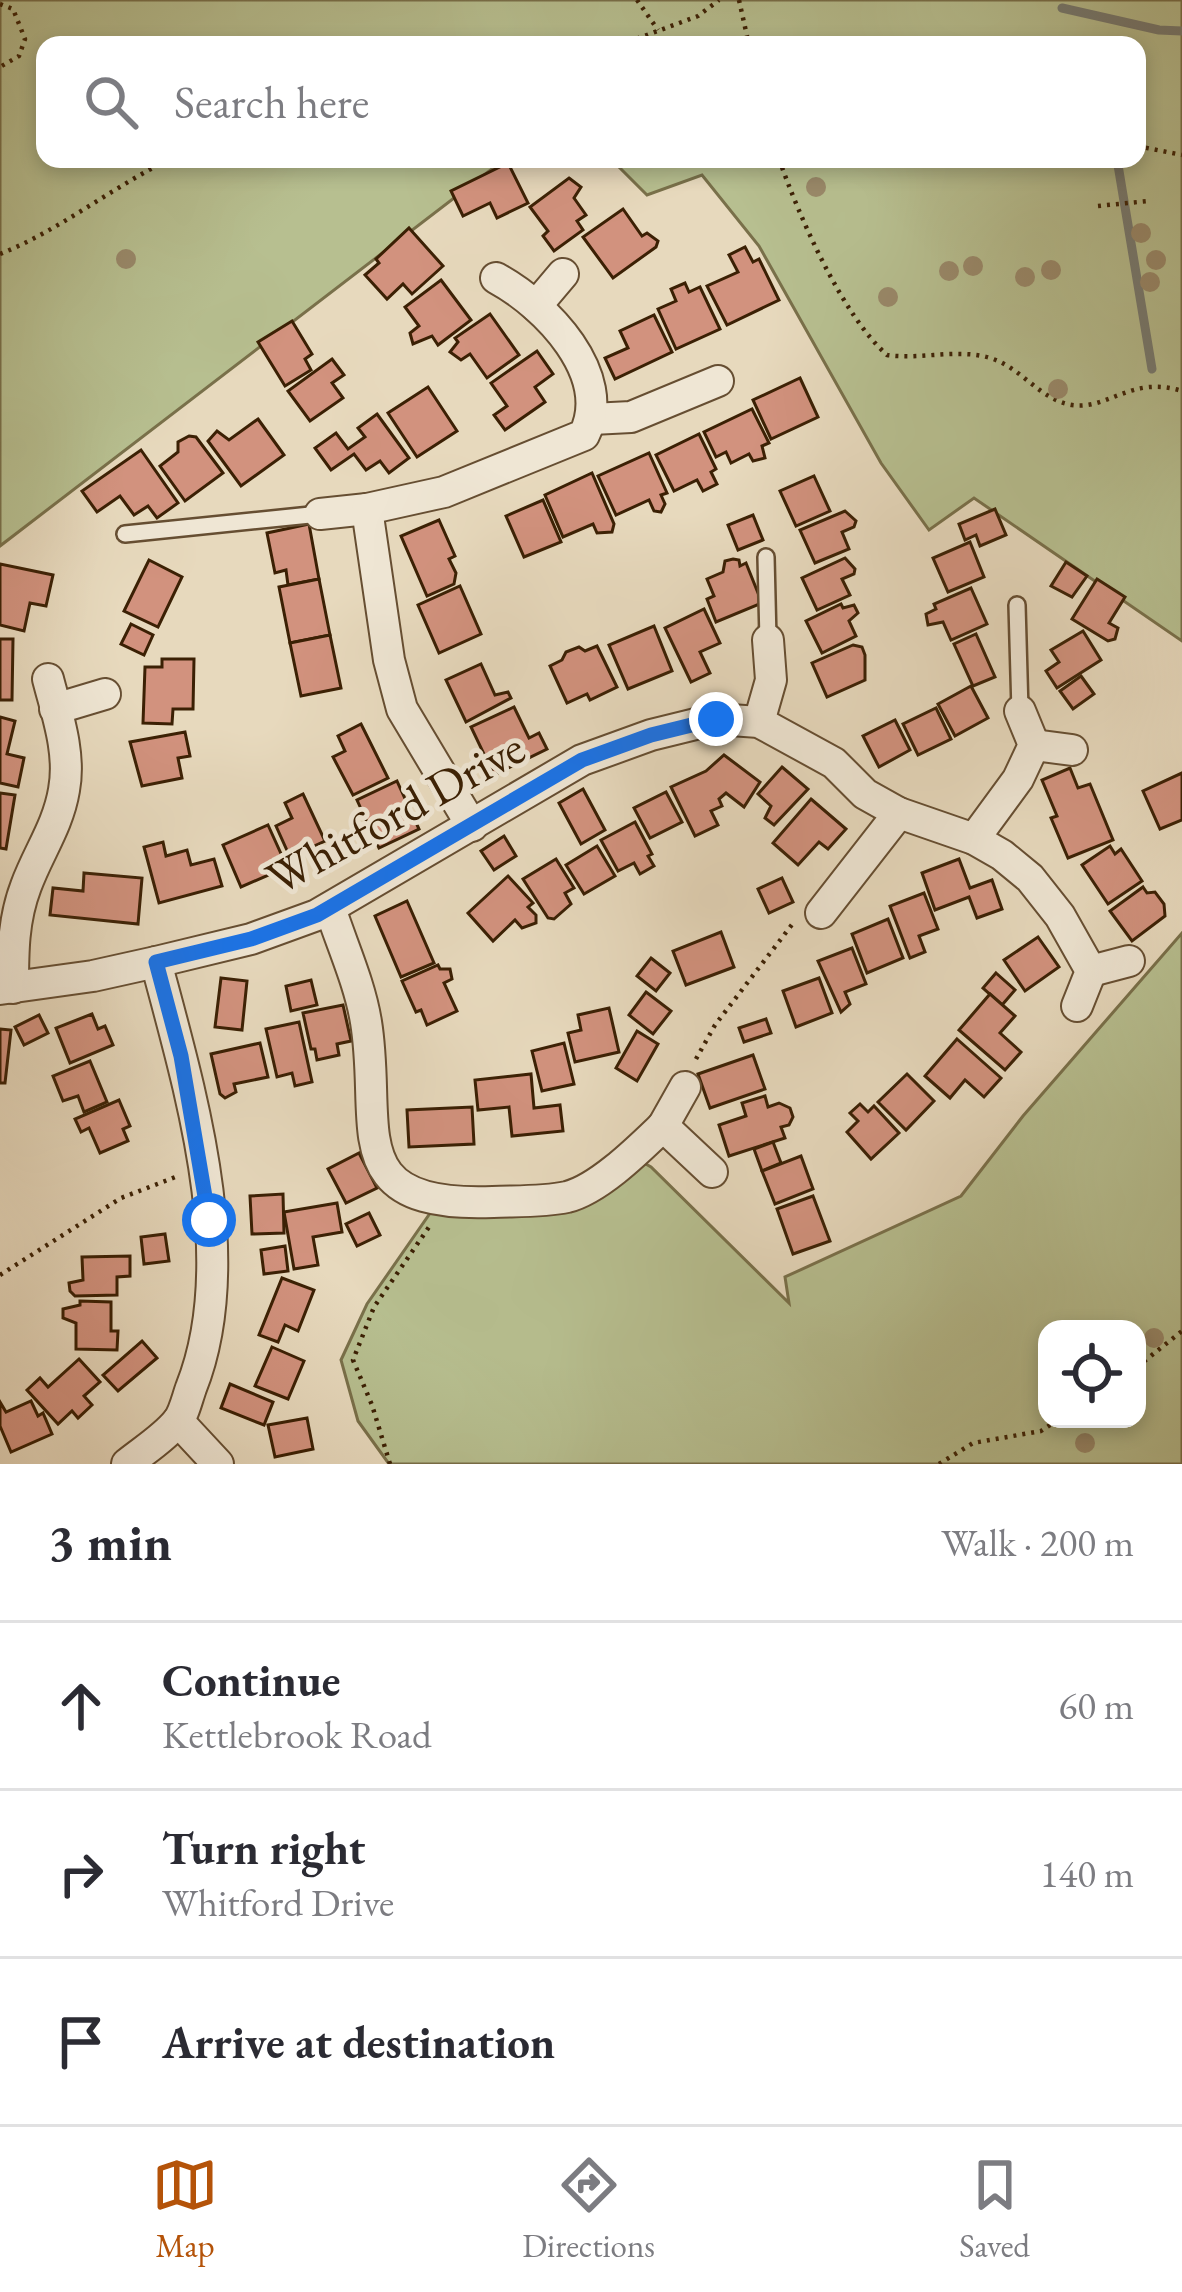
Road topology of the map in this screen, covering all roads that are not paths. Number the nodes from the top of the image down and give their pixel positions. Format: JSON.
{"nodes":[{"id":1,"x":562,"y":274,"type":"dead end"},
{"id":2,"x":496,"y":278,"type":"dead end"},
{"id":3,"x":536,"y":306,"type":"junction"},
{"id":4,"x":718,"y":382,"type":"dead end"},
{"id":5,"x":592,"y":419,"type":"junction"},
{"id":6,"x":367,"y":509,"type":"junction"},
{"id":7,"x":320,"y":514,"type":"joint"},
{"id":8,"x":125,"y":534,"type":"dead end"},
{"id":9,"x":766,"y":557,"type":"dead end"},
{"id":10,"x":1018,"y":604,"type":"dead end"},
{"id":11,"x":768,"y":640,"type":"joint"},
{"id":12,"x":105,"y":694,"type":"dead end"},
{"id":13,"x":1020,"y":711,"type":"joint"},
{"id":14,"x":759,"y":722,"type":"junction"},
{"id":15,"x":1034,"y":745,"type":"junction"},
{"id":16,"x":1072,"y":750,"type":"dead end"},
{"id":17,"x":899,"y":813,"type":"junction"},
{"id":18,"x":472,"y":826,"type":"junction"},
{"id":19,"x":974,"y":839,"type":"junction"},
{"id":20,"x":330,"y":908,"type":"junction"},
{"id":21,"x":821,"y":913,"type":"road end"},
{"id":22,"x":1129,"y":961,"type":"dead end"},
{"id":23,"x":156,"y":962,"type":"junction"},
{"id":24,"x":1091,"y":970,"type":"junction"},
{"id":25,"x":7,"y":989,"type":"edge"},
{"id":26,"x":1077,"y":1006,"type":"dead end"},
{"id":27,"x":685,"y":1087,"type":"road end"},
{"id":28,"x":663,"y":1126,"type":"junction"},
{"id":29,"x":712,"y":1172,"type":"dead end"},
{"id":30,"x":178,"y":1421,"type":"junction"},
{"id":31,"x":128,"y":1464,"type":"edge"},
{"id":32,"x":218,"y":1464,"type":"edge"}],
"edges":[{"from":1,"to":3,"type":"street"},
{"from":2,"to":3,"type":"street"},
{"from":3,"to":5,"type":"street"},
{"from":4,"to":5,"type":"street"},
{"from":5,"to":6,"type":"street"},
{"from":6,"to":7,"type":"street"},
{"from":6,"to":18,"type":"street"},
{"from":7,"to":8,"type":"lane"},
{"from":9,"to":11,"type":"lane"},
{"from":10,"to":13,"type":"lane"},
{"from":11,"to":14,"type":"street"},
{"from":12,"to":25,"type":"street"},
{"from":13,"to":15,"type":"street"},
{"from":14,"to":17,"type":"street","name":"Whitford Drive"},
{"from":14,"to":18,"type":"street","name":"Whitford Drive"},
{"from":15,"to":16,"type":"street"},
{"from":15,"to":19,"type":"street"},
{"from":17,"to":19,"type":"street","name":"Whitford Drive"},
{"from":17,"to":21,"type":"street"},
{"from":18,"to":20,"type":"street","name":"Whitford Drive"},
{"from":19,"to":24,"type":"street","name":"Whitford Drive"},
{"from":20,"to":23,"type":"street","name":"Whitford Drive"},
{"from":20,"to":28,"type":"street"},
{"from":22,"to":24,"type":"street"},
{"from":23,"to":25,"type":"street","name":"Whitford Drive"},
{"from":23,"to":30,"type":"street"},
{"from":24,"to":26,"type":"street"},
{"from":27,"to":28,"type":"street"},
{"from":28,"to":29,"type":"street"},
{"from":30,"to":31,"type":"street"},
{"from":30,"to":32,"type":"street"}]}
